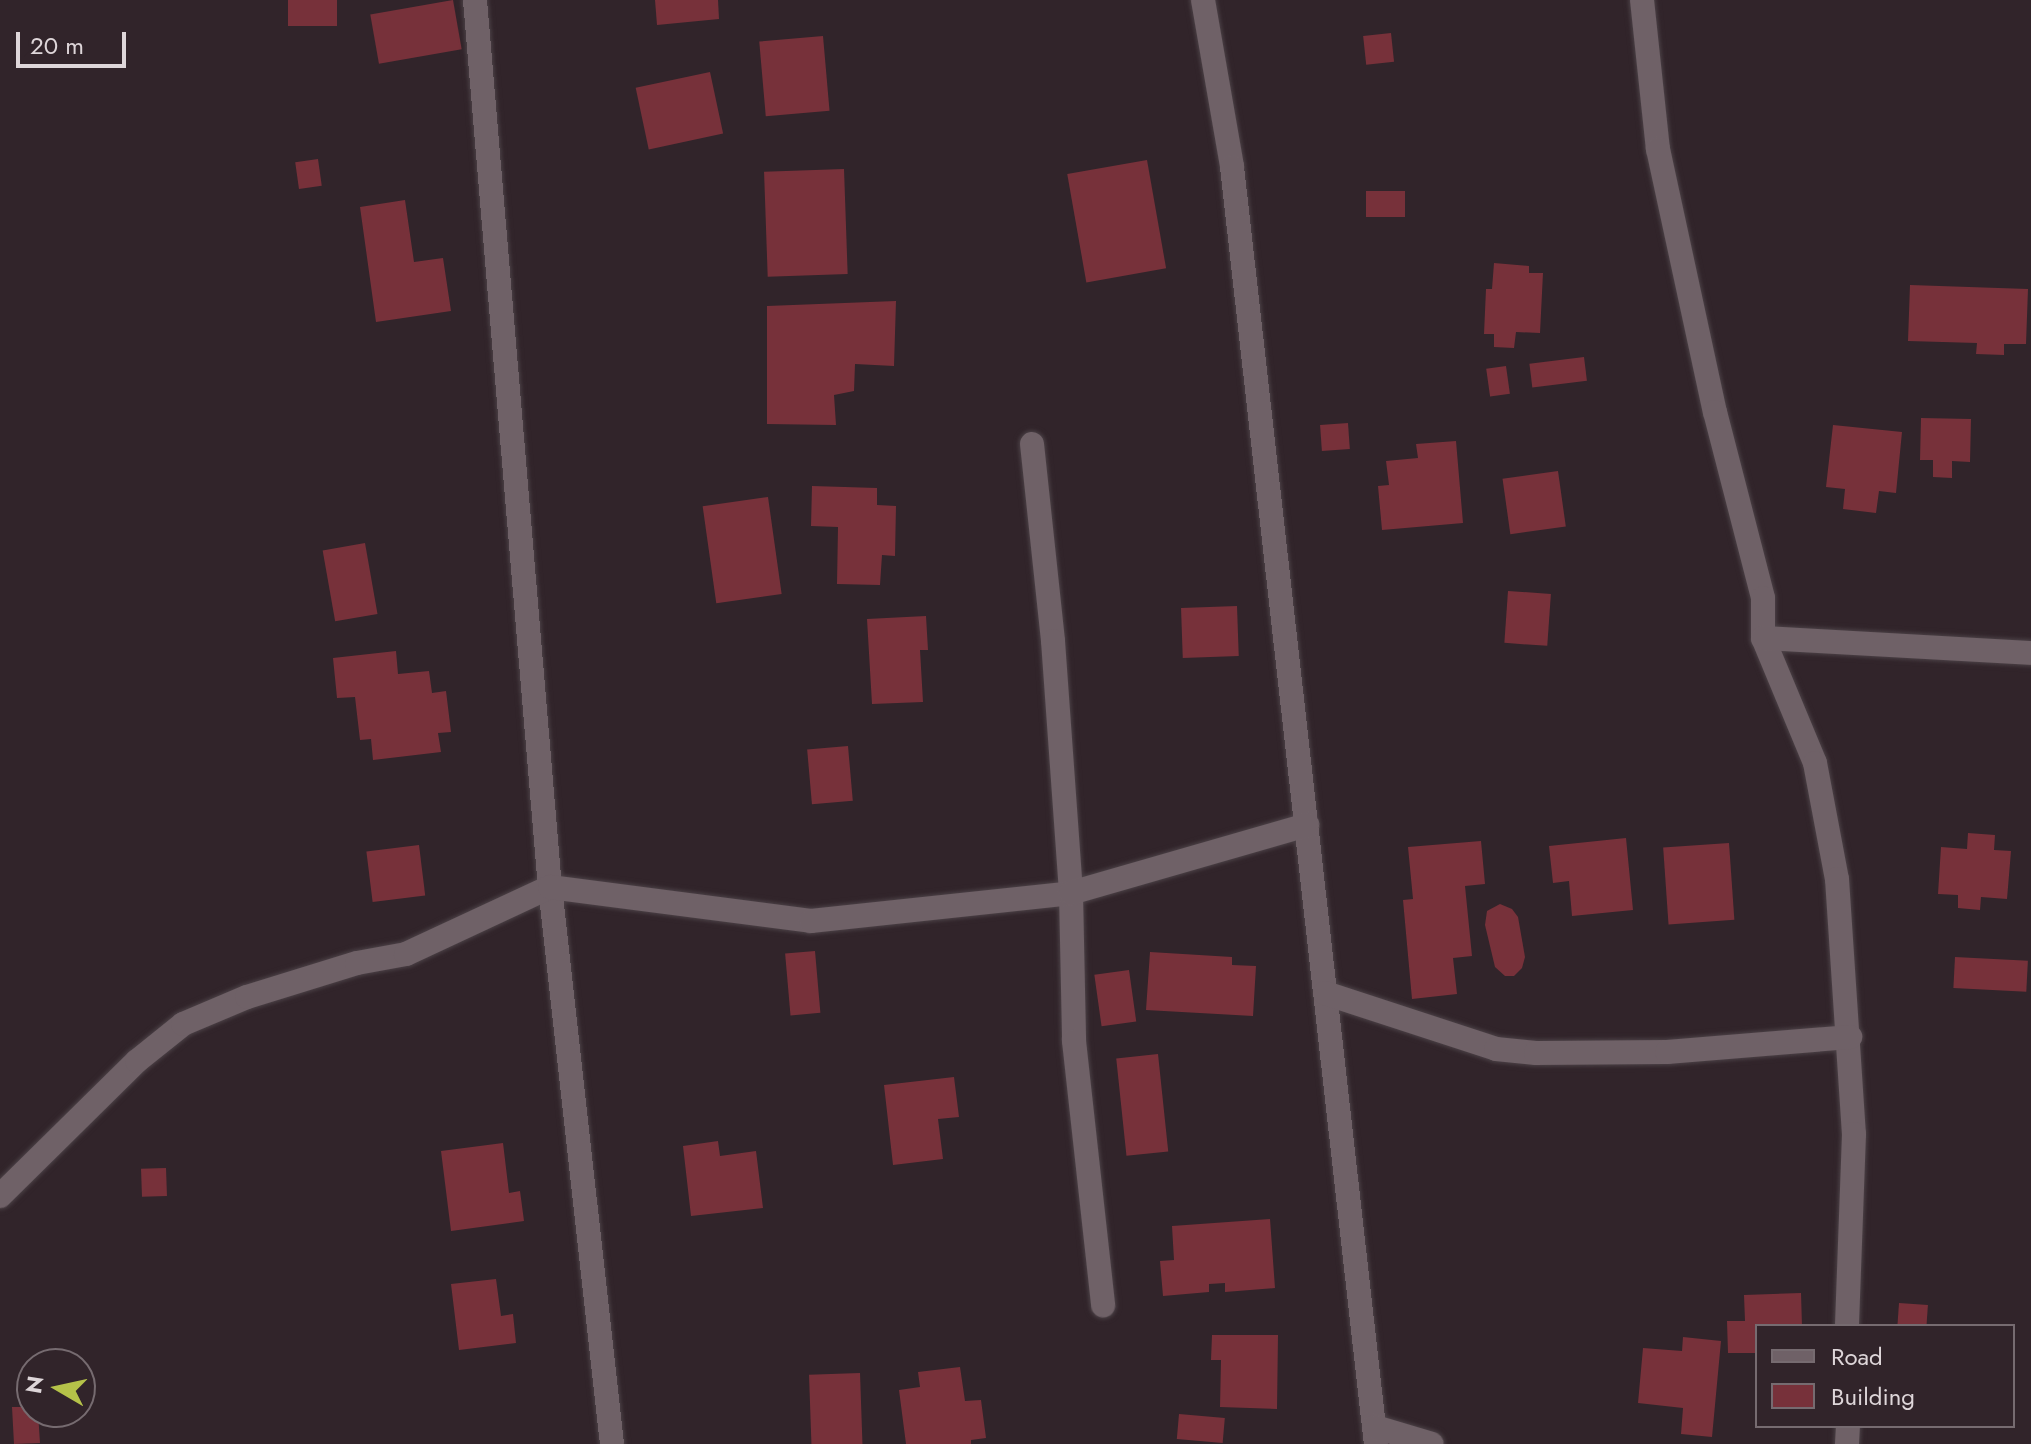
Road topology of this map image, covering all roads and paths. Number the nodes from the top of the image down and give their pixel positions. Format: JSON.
{"nodes":[{"id":1,"x":475,"y":0,"type":"edge"},
{"id":2,"x":1203,"y":0,"type":"edge"},
{"id":3,"x":1642,"y":0,"type":"edge"},
{"id":4,"x":1032,"y":444,"type":"dead end"},
{"id":5,"x":1763,"y":638,"type":"junction"},
{"id":6,"x":2031,"y":653,"type":"edge"},
{"id":7,"x":1307,"y":825,"type":"junction"},
{"id":8,"x":550,"y":887,"type":"junction"},
{"id":9,"x":1071,"y":893,"type":"junction"},
{"id":10,"x":1325,"y":993,"type":"junction"},
{"id":11,"x":1850,"y":1037,"type":"junction"},
{"id":12,"x":0,"y":1196,"type":"edge"},
{"id":13,"x":1103,"y":1305,"type":"dead end"},
{"id":14,"x":1847,"y":1324,"type":"edge"},
{"id":15,"x":1376,"y":1436,"type":"edge"},
{"id":16,"x":612,"y":1444,"type":"edge"},
{"id":17,"x":1432,"y":1444,"type":"edge"}],
"edges":[{"from":1,"to":8,"type":"street"},
{"from":2,"to":7,"type":"street"},
{"from":3,"to":5,"type":"street"},
{"from":4,"to":9,"type":"street"},
{"from":5,"to":6,"type":"street"},
{"from":5,"to":11,"type":"street"},
{"from":7,"to":9,"type":"street"},
{"from":7,"to":10,"type":"street"},
{"from":8,"to":9,"type":"street"},
{"from":8,"to":12,"type":"street"},
{"from":8,"to":16,"type":"street"},
{"from":9,"to":13,"type":"street"},
{"from":10,"to":11,"type":"street"},
{"from":10,"to":15,"type":"street"},
{"from":11,"to":14,"type":"street"},
{"from":15,"to":17,"type":"street"}]}
